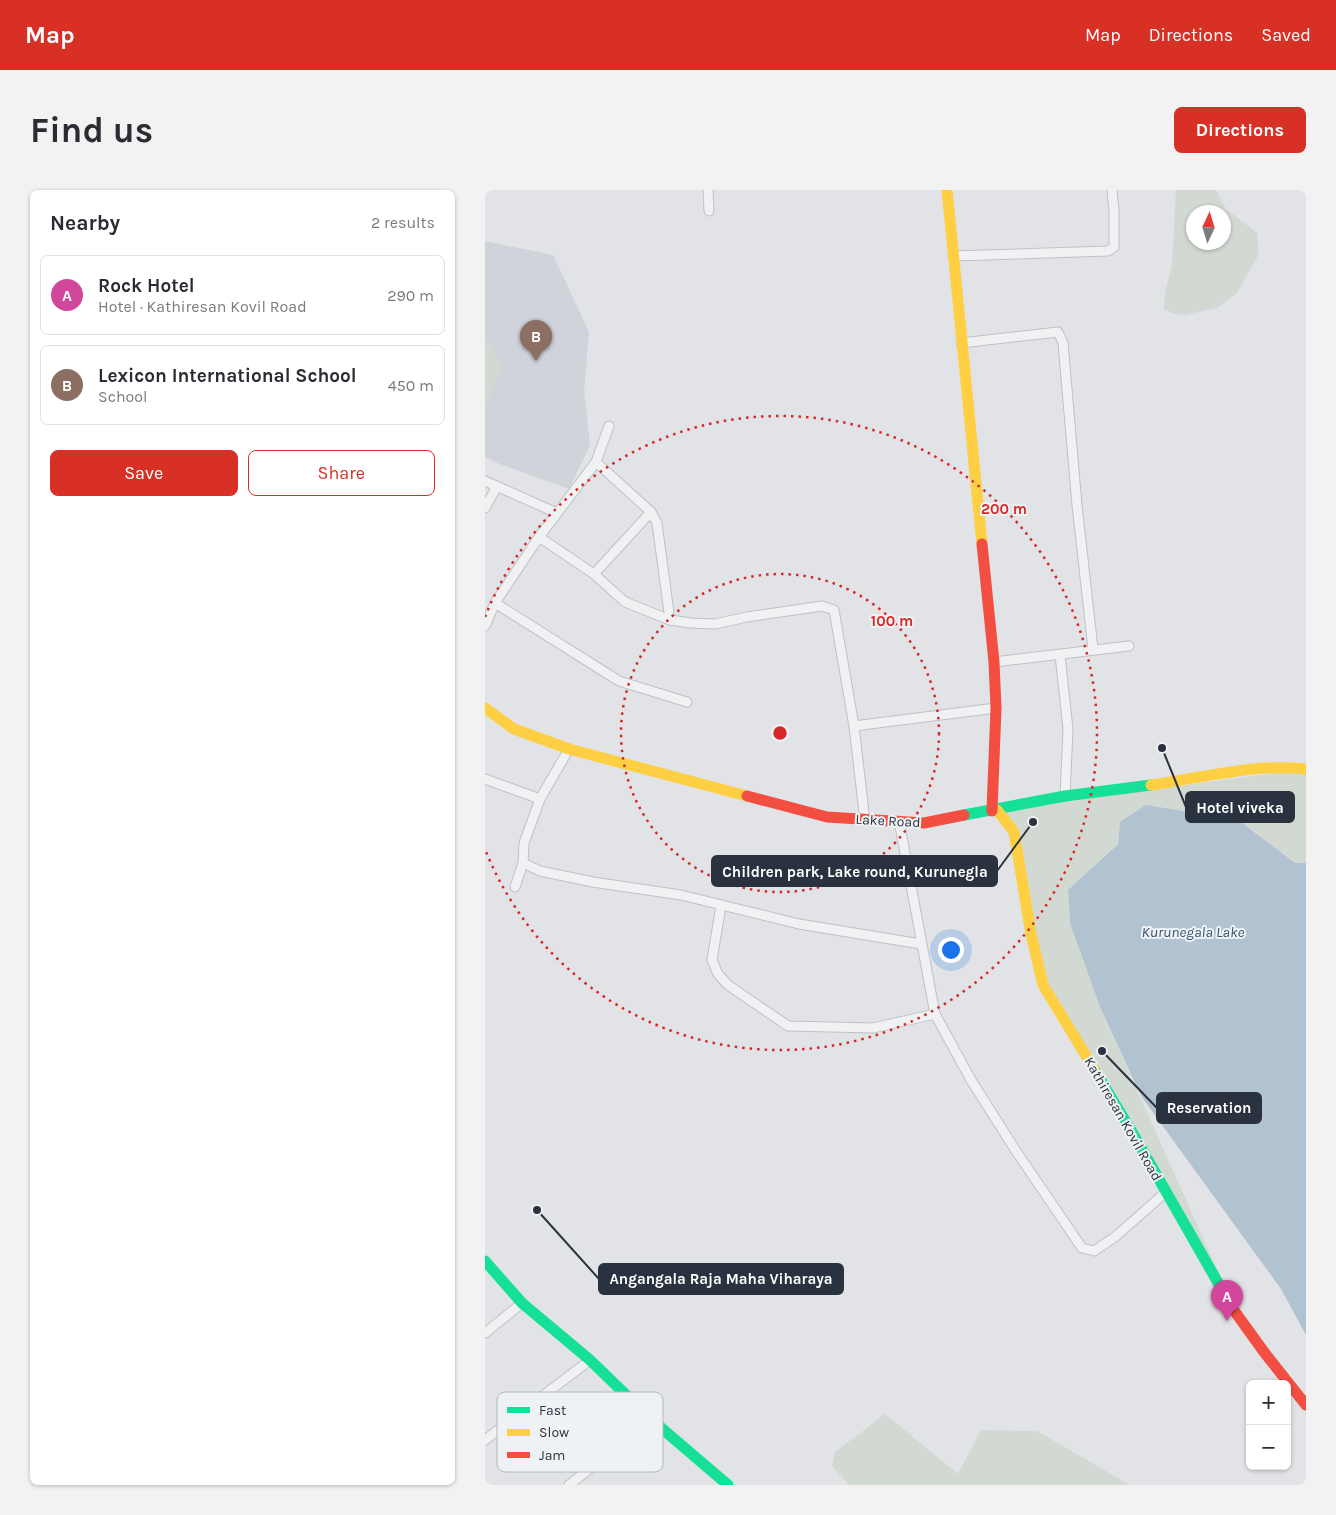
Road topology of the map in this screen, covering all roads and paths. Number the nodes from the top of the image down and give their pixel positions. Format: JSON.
{"nodes":[{"id":1,"x":708,"y":190,"type":"edge"},
{"id":2,"x":947,"y":190,"type":"edge"},
{"id":3,"x":1112,"y":190,"type":"edge"},
{"id":4,"x":709,"y":211,"type":"dead end"},
{"id":5,"x":953,"y":256,"type":"junction"},
{"id":6,"x":961,"y":343,"type":"junction"},
{"id":7,"x":609,"y":426,"type":"dead end"},
{"id":8,"x":596,"y":462,"type":"junction"},
{"id":9,"x":485,"y":481,"type":"edge"},
{"id":10,"x":497,"y":486,"type":"junction"},
{"id":11,"x":485,"y":508,"type":"edge"},
{"id":12,"x":651,"y":512,"type":"junction"},
{"id":13,"x":557,"y":513,"type":"junction"},
{"id":14,"x":539,"y":537,"type":"junction"},
{"id":15,"x":594,"y":574,"type":"junction"},
{"id":16,"x":495,"y":603,"type":"junction"},
{"id":17,"x":670,"y":620,"type":"junction"},
{"id":18,"x":485,"y":626,"type":"edge"},
{"id":19,"x":1129,"y":646,"type":"dead end"},
{"id":20,"x":1093,"y":649,"type":"junction"},
{"id":21,"x":1060,"y":655,"type":"junction"},
{"id":22,"x":994,"y":662,"type":"junction"},
{"id":23,"x":687,"y":702,"type":"dead end"},
{"id":24,"x":485,"y":708,"type":"edge"},
{"id":25,"x":996,"y":708,"type":"junction"},
{"id":26,"x":854,"y":726,"type":"junction"},
{"id":27,"x":569,"y":749,"type":"junction"},
{"id":28,"x":1306,"y":769,"type":"edge"},
{"id":29,"x":485,"y":780,"type":"edge"},
{"id":30,"x":1065,"y":796,"type":"junction"},
{"id":31,"x":540,"y":798,"type":"junction"},
{"id":32,"x":995,"y":811,"type":"junction"},
{"id":33,"x":865,"y":820,"type":"junction"},
{"id":34,"x":899,"y":821,"type":"junction"},
{"id":35,"x":523,"y":862,"type":"junction"},
{"id":36,"x":515,"y":887,"type":"dead end"},
{"id":37,"x":721,"y":905,"type":"junction"},
{"id":38,"x":921,"y":944,"type":"junction"},
{"id":39,"x":935,"y":1014,"type":"junction"},
{"id":40,"x":1166,"y":1192,"type":"junction"},
{"id":41,"x":485,"y":1261,"type":"edge"},
{"id":42,"x":522,"y":1303,"type":"junction"},
{"id":43,"x":485,"y":1333,"type":"edge"},
{"id":44,"x":590,"y":1360,"type":"junction"},
{"id":45,"x":548,"y":1392,"type":"edge"},
{"id":46,"x":623,"y":1392,"type":"edge"},
{"id":47,"x":1306,"y":1405,"type":"edge"},
{"id":48,"x":663,"y":1429,"type":"edge"},
{"id":49,"x":497,"y":1431,"type":"edge"},
{"id":50,"x":485,"y":1440,"type":"edge"},
{"id":51,"x":586,"y":1472,"type":"edge"},
{"id":52,"x":569,"y":1485,"type":"edge"},
{"id":53,"x":728,"y":1485,"type":"edge"}],
"edges":[{"from":1,"to":4,"type":"street"},
{"from":2,"to":5,"type":"main road"},
{"from":3,"to":5,"type":"street"},
{"from":5,"to":6,"type":"main road"},
{"from":6,"to":20,"type":"street"},
{"from":6,"to":22,"type":"main road"},
{"from":7,"to":8,"type":"street"},
{"from":8,"to":12,"type":"street"},
{"from":8,"to":13,"type":"street"},
{"from":9,"to":10,"type":"street"},
{"from":10,"to":11,"type":"street"},
{"from":10,"to":13,"type":"street"},
{"from":12,"to":15,"type":"street"},
{"from":12,"to":17,"type":"street"},
{"from":13,"to":14,"type":"street"},
{"from":14,"to":15,"type":"street"},
{"from":14,"to":16,"type":"street"},
{"from":15,"to":17,"type":"street"},
{"from":16,"to":18,"type":"street"},
{"from":16,"to":23,"type":"street"},
{"from":17,"to":26,"type":"street"},
{"from":19,"to":20,"type":"street"},
{"from":20,"to":21,"type":"street"},
{"from":21,"to":22,"type":"street"},
{"from":21,"to":30,"type":"street"},
{"from":22,"to":25,"type":"main road"},
{"from":24,"to":27,"type":"main road","name":"Lake Road"},
{"from":25,"to":26,"type":"street"},
{"from":25,"to":32,"type":"main road"},
{"from":26,"to":33,"type":"street"},
{"from":27,"to":31,"type":"street"},
{"from":27,"to":33,"type":"main road","name":"Lake Road"},
{"from":28,"to":30,"type":"main road","name":"Lake Road"},
{"from":29,"to":31,"type":"street"},
{"from":30,"to":32,"type":"main road","name":"Lake Road"},
{"from":31,"to":35,"type":"street"},
{"from":32,"to":34,"type":"main road","name":"Lake Road"},
{"from":32,"to":40,"type":"main road","name":"Kathiresan Kovil Road"},
{"from":33,"to":34,"type":"main road","name":"Lake Road"},
{"from":34,"to":38,"type":"street"},
{"from":35,"to":36,"type":"street"},
{"from":35,"to":37,"type":"street"},
{"from":37,"to":38,"type":"street"},
{"from":37,"to":39,"type":"street"},
{"from":38,"to":39,"type":"street"},
{"from":39,"to":40,"type":"street"},
{"from":40,"to":47,"type":"main road","name":"Kathiresan Kovil Road"},
{"from":41,"to":42,"type":"main road"},
{"from":42,"to":43,"type":"street"},
{"from":42,"to":44,"type":"main road"},
{"from":44,"to":45,"type":"street"},
{"from":44,"to":46,"type":"main road"},
{"from":48,"to":53,"type":"main road"},
{"from":49,"to":50,"type":"street"},
{"from":51,"to":52,"type":"street"}]}
